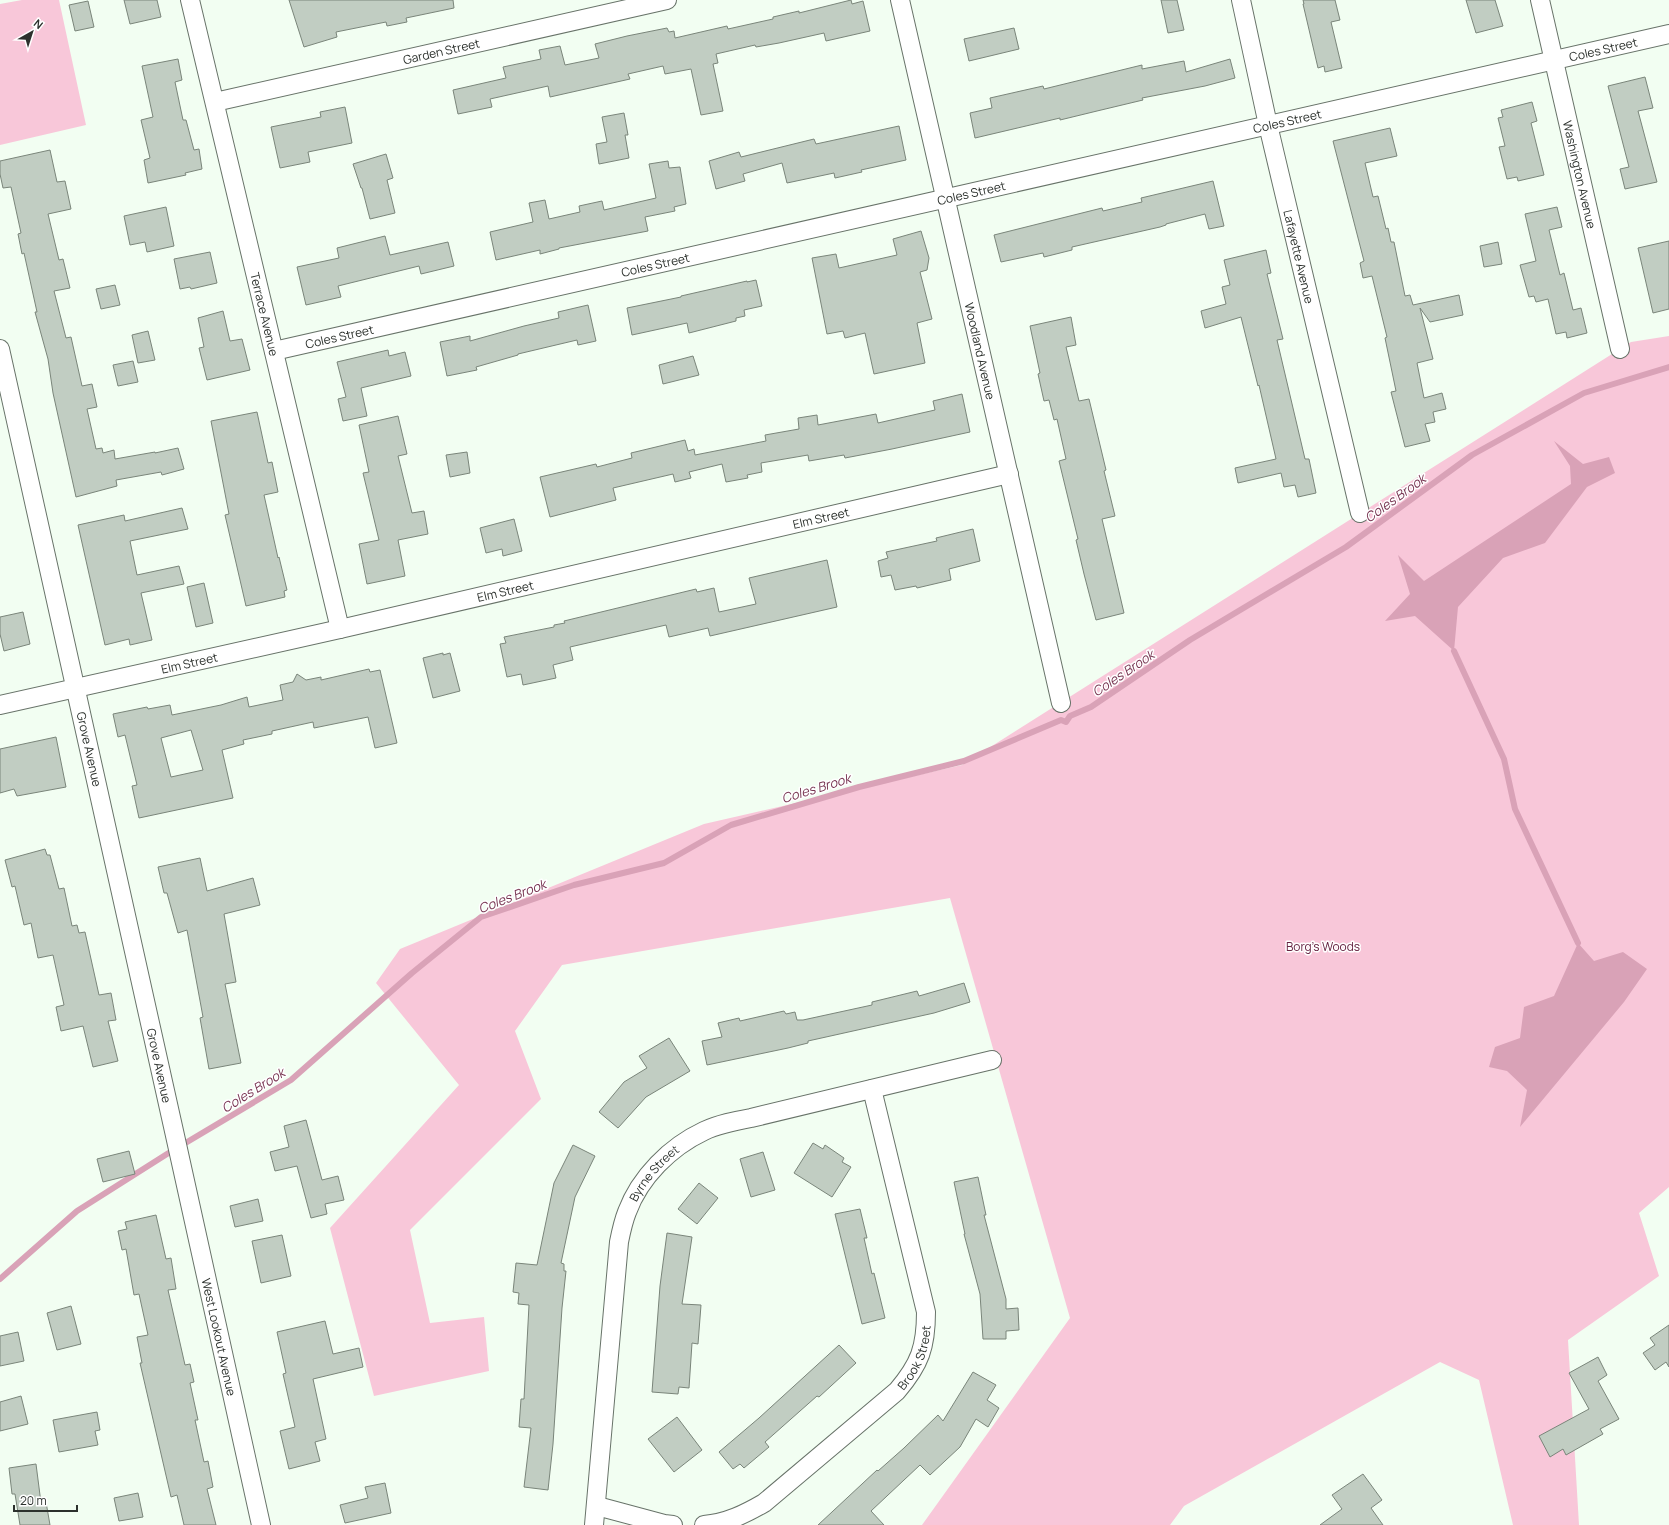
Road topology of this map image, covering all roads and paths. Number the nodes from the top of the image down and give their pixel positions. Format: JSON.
{"nodes":[{"id":1,"x":190,"y":0,"type":"edge"},
{"id":2,"x":667,"y":0,"type":"edge"},
{"id":3,"x":900,"y":0,"type":"edge"},
{"id":4,"x":1241,"y":0,"type":"edge"},
{"id":5,"x":1540,"y":0,"type":"edge"},
{"id":6,"x":1669,"y":34,"type":"edge"},
{"id":7,"x":1554,"y":60,"type":"junction"},
{"id":8,"x":215,"y":102,"type":"junction"},
{"id":9,"x":1268,"y":125,"type":"junction"},
{"id":10,"x":944,"y":198,"type":"junction"},
{"id":11,"x":0,"y":349,"type":"edge"},
{"id":12,"x":1620,"y":349,"type":"dead end"},
{"id":13,"x":274,"y":351,"type":"junction"},
{"id":14,"x":1009,"y":474,"type":"junction"},
{"id":15,"x":1360,"y":513,"type":"dead end"},
{"id":16,"x":340,"y":629,"type":"junction"},
{"id":17,"x":77,"y":688,"type":"junction"},
{"id":18,"x":1061,"y":703,"type":"dead end"},
{"id":19,"x":0,"y":705,"type":"edge"},
{"id":20,"x":992,"y":1060,"type":"dead end"},
{"id":21,"x":872,"y":1089,"type":"junction"},
{"id":22,"x":177,"y":1148,"type":"joint"},
{"id":23,"x":597,"y":1506,"type":"junction"},
{"id":24,"x":261,"y":1525,"type":"edge"},
{"id":25,"x":594,"y":1525,"type":"edge"},
{"id":26,"x":673,"y":1525,"type":"edge"},
{"id":27,"x":704,"y":1525,"type":"edge"}],
"edges":[{"from":1,"to":8,"type":"street","name":"Terrace Avenue"},
{"from":2,"to":8,"type":"street","name":"Garden Street"},
{"from":3,"to":10,"type":"street","name":"Woodland Avenue"},
{"from":4,"to":9,"type":"street","name":"Lafayette Avenue"},
{"from":5,"to":7,"type":"street","name":"Washington Avenue"},
{"from":6,"to":7,"type":"street","name":"Coles Street"},
{"from":7,"to":9,"type":"street","name":"Coles Street"},
{"from":7,"to":12,"type":"street","name":"Washington Avenue"},
{"from":8,"to":13,"type":"street","name":"Terrace Avenue"},
{"from":9,"to":10,"type":"street","name":"Coles Street"},
{"from":9,"to":15,"type":"street","name":"Lafayette Avenue"},
{"from":10,"to":13,"type":"street","name":"Coles Street"},
{"from":10,"to":14,"type":"street","name":"Woodland Avenue"},
{"from":11,"to":17,"type":"street","name":"Grove Avenue"},
{"from":13,"to":16,"type":"street","name":"Terrace Avenue"},
{"from":14,"to":16,"type":"street","name":"Elm Street"},
{"from":14,"to":18,"type":"street","name":"Woodland Avenue"},
{"from":16,"to":17,"type":"street","name":"Elm Street"},
{"from":17,"to":19,"type":"street","name":"Elm Street"},
{"from":17,"to":22,"type":"street","name":"Grove Avenue"},
{"from":20,"to":21,"type":"street","name":"Byrne Street"},
{"from":21,"to":23,"type":"street","name":"Byrne Street"},
{"from":21,"to":27,"type":"street","name":"Brook Street"},
{"from":22,"to":24,"type":"street","name":"West Lookout Avenue"},
{"from":23,"to":25,"type":"street","name":"Byrne Street"},
{"from":23,"to":26,"type":"street"}]}
